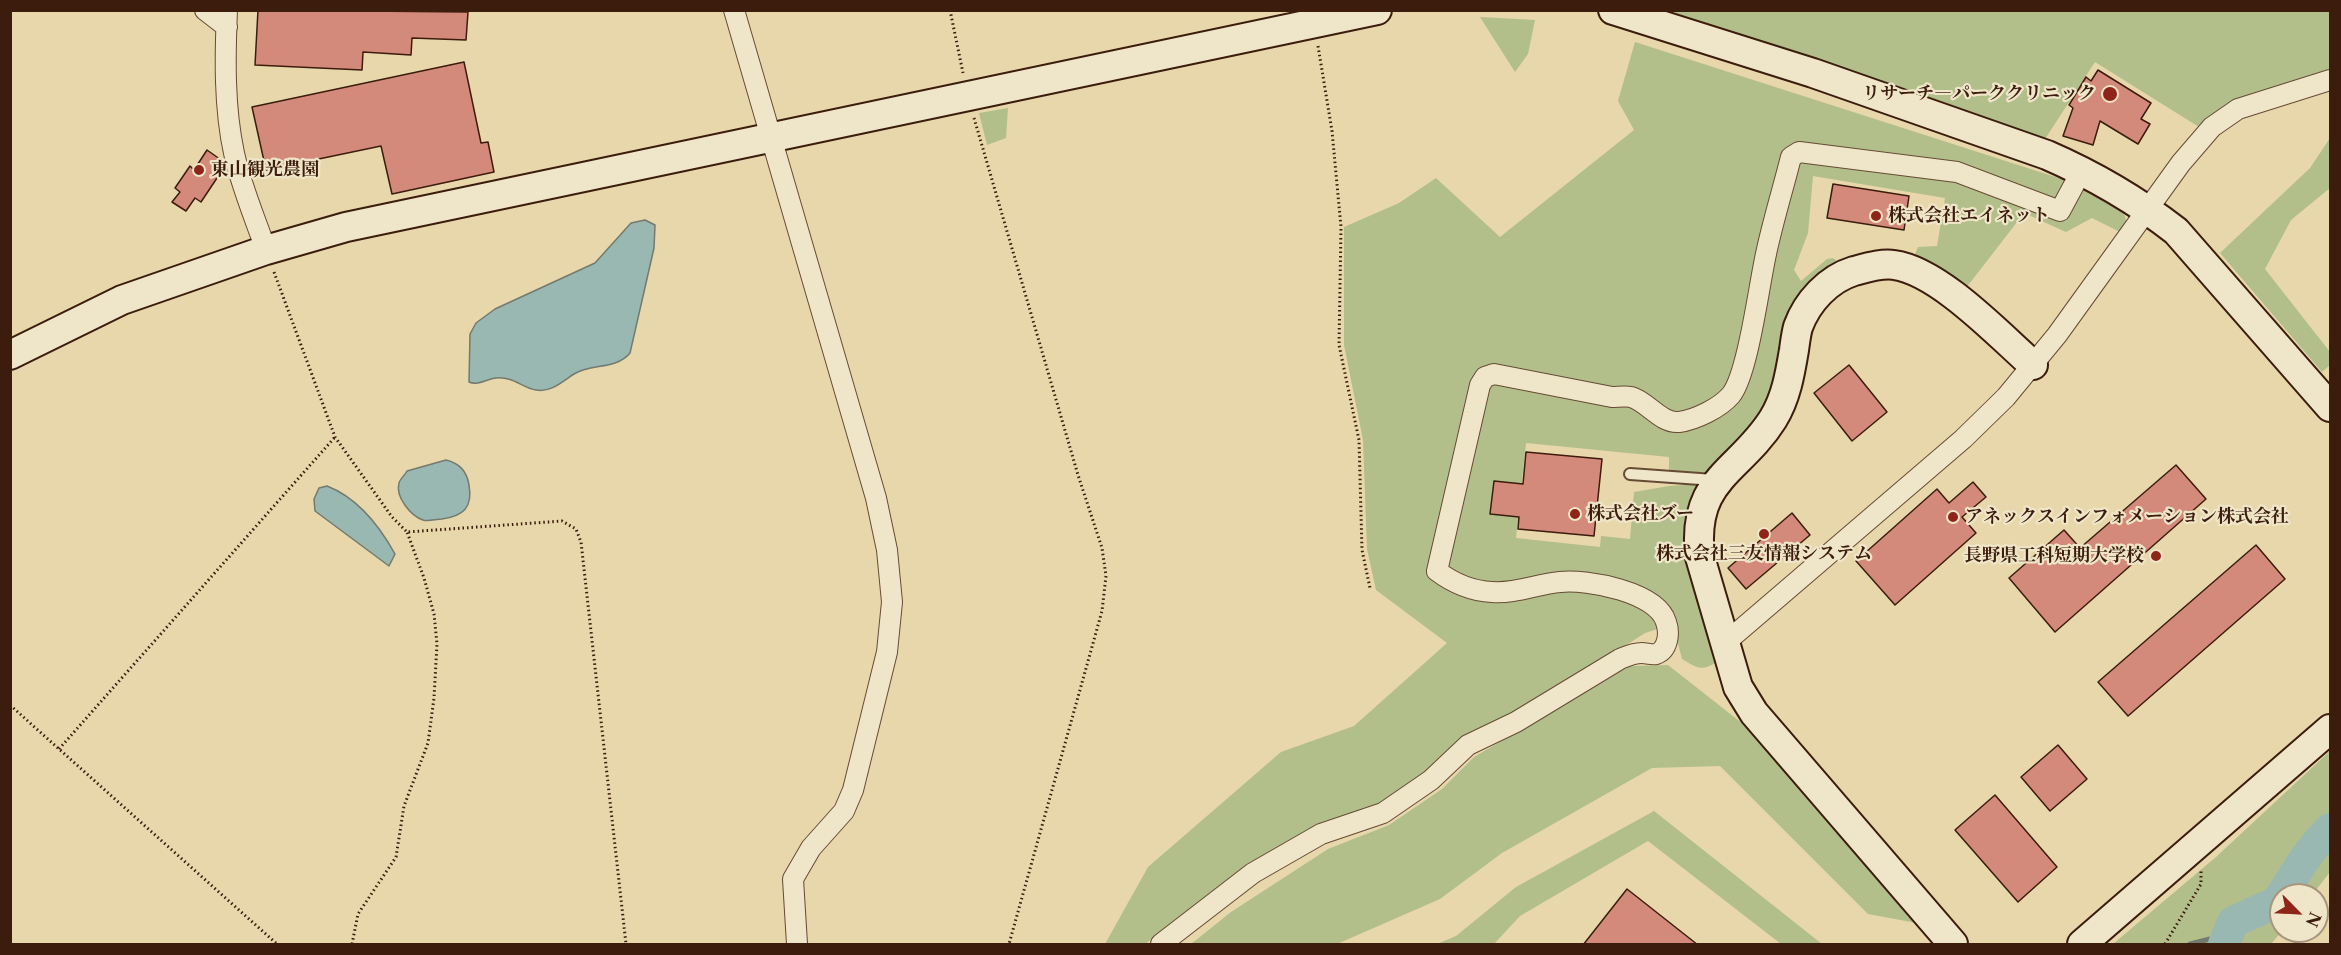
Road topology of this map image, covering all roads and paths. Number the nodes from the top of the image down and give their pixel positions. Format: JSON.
{"nodes":[{"id":1,"x":205,"y":10,"type":"edge"},
{"id":2,"x":734,"y":10,"type":"edge"},
{"id":3,"x":950,"y":10,"type":"edge"},
{"id":4,"x":1613,"y":10,"type":"edge"},
{"id":5,"x":1366,"y":12,"type":"edge"},
{"id":6,"x":227,"y":19,"type":"edge"},
{"id":7,"x":1314,"y":23,"type":"junction"},
{"id":8,"x":2331,"y":80,"type":"edge"},
{"id":9,"x":967,"y":95,"type":"junction"},
{"id":10,"x":769,"y":136,"type":"junction"},
{"id":11,"x":2082,"y":170,"type":"junction"},
{"id":12,"x":2148,"y":209,"type":"junction"},
{"id":13,"x":266,"y":250,"type":"junction"},
{"id":14,"x":10,"y":355,"type":"edge"},
{"id":15,"x":2033,"y":365,"type":"junction"},
{"id":16,"x":2331,"y":407,"type":"edge"},
{"id":17,"x":334,"y":437,"type":"junction"},
{"id":18,"x":1630,"y":474,"type":"dead end"},
{"id":19,"x":1718,"y":481,"type":"junction"},
{"id":20,"x":406,"y":532,"type":"junction"},
{"id":21,"x":1370,"y":588,"type":"dead end"},
{"id":22,"x":1725,"y":643,"type":"junction"},
{"id":23,"x":10,"y":705,"type":"edge"},
{"id":24,"x":2331,"y":729,"type":"edge"},
{"id":25,"x":60,"y":749,"type":"junction"},
{"id":26,"x":2202,"y":840,"type":"junction"},
{"id":27,"x":277,"y":945,"type":"edge"},
{"id":28,"x":352,"y":945,"type":"edge"},
{"id":29,"x":626,"y":945,"type":"edge"},
{"id":30,"x":797,"y":945,"type":"edge"},
{"id":31,"x":1009,"y":945,"type":"edge"},
{"id":32,"x":1161,"y":945,"type":"edge"},
{"id":33,"x":1953,"y":945,"type":"edge"},
{"id":34,"x":2082,"y":945,"type":"edge"},
{"id":35,"x":2165,"y":945,"type":"edge"}],
"edges":[{"from":1,"to":6,"type":"street"},
{"from":2,"to":10,"type":"street"},
{"from":3,"to":9,"type":"path"},
{"from":4,"to":11,"type":"street"},
{"from":5,"to":7,"type":"street"},
{"from":6,"to":13,"type":"street"},
{"from":7,"to":9,"type":"street"},
{"from":7,"to":21,"type":"path"},
{"from":8,"to":12,"type":"street"},
{"from":9,"to":10,"type":"street"},
{"from":9,"to":31,"type":"path"},
{"from":10,"to":13,"type":"street"},
{"from":10,"to":30,"type":"street"},
{"from":11,"to":12,"type":"street"},
{"from":11,"to":32,"type":"street"},
{"from":12,"to":15,"type":"street"},
{"from":12,"to":16,"type":"street"},
{"from":13,"to":14,"type":"street"},
{"from":13,"to":17,"type":"path"},
{"from":15,"to":19,"type":"street"},
{"from":15,"to":22,"type":"street"},
{"from":17,"to":20,"type":"path"},
{"from":17,"to":25,"type":"path"},
{"from":18,"to":19,"type":"lane"},
{"from":19,"to":22,"type":"street"},
{"from":20,"to":28,"type":"path"},
{"from":20,"to":29,"type":"path"},
{"from":22,"to":33,"type":"street"},
{"from":23,"to":25,"type":"path"},
{"from":24,"to":26,"type":"street"},
{"from":25,"to":27,"type":"path"},
{"from":26,"to":34,"type":"street"},
{"from":26,"to":35,"type":"path"}]}
